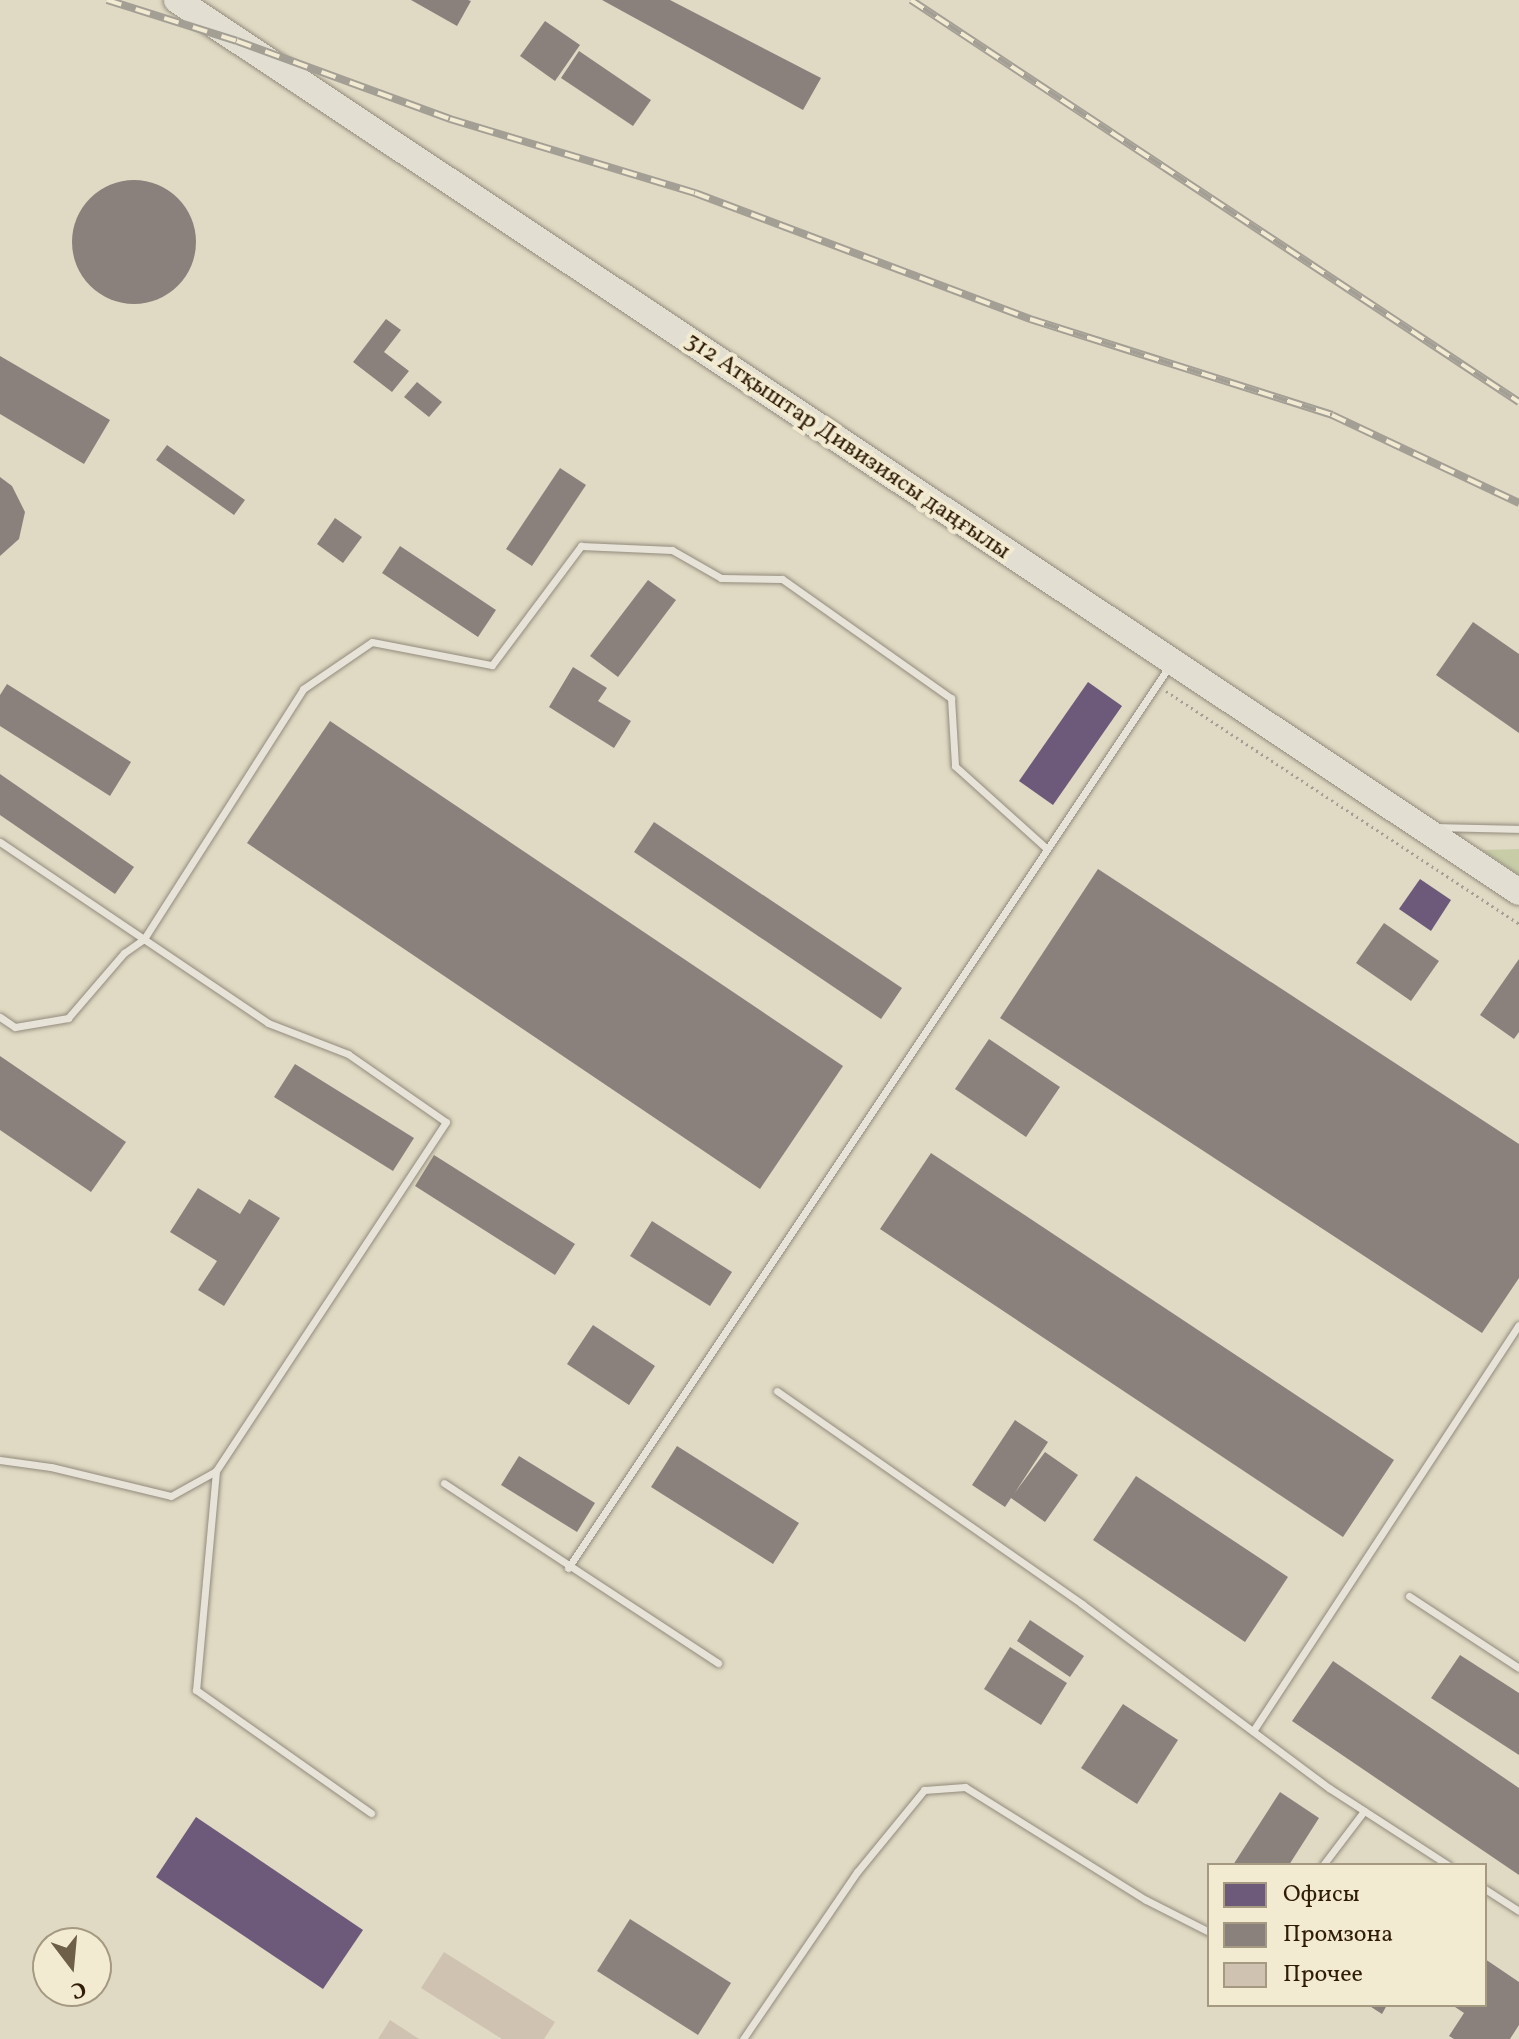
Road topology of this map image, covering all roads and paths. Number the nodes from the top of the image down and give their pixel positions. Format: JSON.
{"nodes":[{"id":1,"x":177,"y":0,"type":"edge"},
{"id":2,"x":1164,"y":674,"type":"junction"},
{"id":3,"x":1423,"y":827,"type":"junction"},
{"id":4,"x":1519,"y":829,"type":"edge"},
{"id":5,"x":0,"y":842,"type":"edge"},
{"id":6,"x":1046,"y":848,"type":"junction"},
{"id":7,"x":1519,"y":892,"type":"edge"},
{"id":8,"x":1519,"y":924,"type":"edge"},
{"id":9,"x":144,"y":939,"type":"junction"},
{"id":10,"x":0,"y":1017,"type":"edge"},
{"id":11,"x":1519,"y":1325,"type":"edge"},
{"id":12,"x":777,"y":1391,"type":"dead end"},
{"id":13,"x":0,"y":1460,"type":"edge"},
{"id":14,"x":216,"y":1471,"type":"junction"},
{"id":15,"x":444,"y":1483,"type":"dead end"},
{"id":16,"x":568,"y":1568,"type":"junction"},
{"id":17,"x":1409,"y":1596,"type":"dead end"},
{"id":18,"x":718,"y":1663,"type":"dead end"},
{"id":19,"x":1519,"y":1668,"type":"edge"},
{"id":20,"x":1253,"y":1731,"type":"junction"},
{"id":21,"x":1364,"y":1811,"type":"junction"},
{"id":22,"x":371,"y":1813,"type":"dead end"},
{"id":23,"x":1325,"y":1863,"type":"edge"},
{"id":24,"x":1445,"y":1863,"type":"edge"},
{"id":25,"x":1487,"y":1890,"type":"edge"},
{"id":26,"x":1519,"y":1911,"type":"edge"},
{"id":27,"x":1207,"y":1931,"type":"edge"},
{"id":28,"x":743,"y":2039,"type":"edge"}],
"edges":[{"from":1,"to":2,"type":"highway","name":"312 Атқыштар Дивизиясы даңғылы"},
{"from":2,"to":3,"type":"highway","name":"312 Атқыштар Дивизиясы даңғылы"},
{"from":2,"to":6,"type":"lane"},
{"from":2,"to":8,"type":"path"},
{"from":3,"to":4,"type":"lane"},
{"from":3,"to":7,"type":"highway","name":"312 Атқыштар Дивизиясы даңғылы"},
{"from":5,"to":9,"type":"lane"},
{"from":6,"to":9,"type":"lane"},
{"from":6,"to":16,"type":"lane"},
{"from":9,"to":10,"type":"lane"},
{"from":9,"to":14,"type":"lane"},
{"from":11,"to":20,"type":"lane"},
{"from":12,"to":20,"type":"lane"},
{"from":13,"to":14,"type":"lane"},
{"from":14,"to":22,"type":"lane"},
{"from":15,"to":16,"type":"lane"},
{"from":16,"to":18,"type":"lane"},
{"from":17,"to":19,"type":"lane"},
{"from":20,"to":21,"type":"lane"},
{"from":21,"to":23,"type":"lane"},
{"from":21,"to":24,"type":"lane"},
{"from":25,"to":26,"type":"lane"},
{"from":27,"to":28,"type":"lane"}]}
